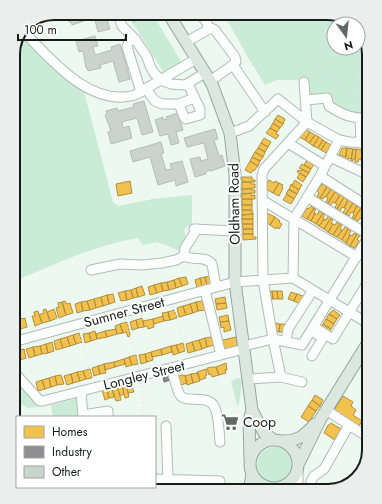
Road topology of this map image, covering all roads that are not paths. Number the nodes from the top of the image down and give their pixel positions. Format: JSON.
{"nodes":[{"id":1,"x":120,"y":20,"type":"edge"},
{"id":2,"x":172,"y":20,"type":"edge"},
{"id":3,"x":205,"y":20,"type":"edge"},
{"id":4,"x":208,"y":29,"type":"junction"},
{"id":5,"x":26,"y":34,"type":"edge"},
{"id":6,"x":131,"y":35,"type":"junction"},
{"id":7,"x":186,"y":42,"type":"junction"},
{"id":8,"x":196,"y":59,"type":"junction"},
{"id":9,"x":233,"y":65,"type":"junction"},
{"id":10,"x":207,"y":77,"type":"junction"},
{"id":11,"x":161,"y":80,"type":"junction"},
{"id":12,"x":304,"y":82,"type":"road end"},
{"id":13,"x":188,"y":84,"type":"junction"},
{"id":14,"x":144,"y":91,"type":"junction"},
{"id":15,"x":194,"y":98,"type":"junction"},
{"id":16,"x":306,"y":100,"type":"junction"},
{"id":17,"x":179,"y":104,"type":"junction"},
{"id":18,"x":265,"y":112,"type":"junction"},
{"id":19,"x":362,"y":118,"type":"edge"},
{"id":20,"x":307,"y":122,"type":"junction"},
{"id":21,"x":230,"y":133,"type":"junction"},
{"id":22,"x":339,"y":140,"type":"junction"},
{"id":23,"x":288,"y":143,"type":"junction"},
{"id":24,"x":362,"y":143,"type":"edge"},
{"id":25,"x":330,"y":157,"type":"junction"},
{"id":26,"x":325,"y":166,"type":"junction"},
{"id":27,"x":362,"y":172,"type":"edge"},
{"id":28,"x":320,"y":176,"type":"junction"},
{"id":29,"x":307,"y":197,"type":"junction"},
{"id":30,"x":262,"y":200,"type":"junction"},
{"id":31,"x":362,"y":203,"type":"edge"},
{"id":32,"x":294,"y":219,"type":"junction"},
{"id":33,"x":234,"y":231,"type":"junction"},
{"id":34,"x":362,"y":232,"type":"edge"},
{"id":35,"x":362,"y":248,"type":"edge"},
{"id":36,"x":184,"y":256,"type":"junction"},
{"id":37,"x":357,"y":257,"type":"junction"},
{"id":38,"x":91,"y":270,"type":"dead end"},
{"id":39,"x":293,"y":278,"type":"junction"},
{"id":40,"x":264,"y":280,"type":"junction"},
{"id":41,"x":235,"y":282,"type":"junction"},
{"id":42,"x":216,"y":287,"type":"junction"},
{"id":43,"x":205,"y":290,"type":"junction"},
{"id":44,"x":312,"y":290,"type":"junction"},
{"id":45,"x":362,"y":292,"type":"edge"},
{"id":46,"x":330,"y":300,"type":"junction"},
{"id":47,"x":350,"y":312,"type":"junction"},
{"id":48,"x":362,"y":320,"type":"edge"},
{"id":49,"x":313,"y":329,"type":"junction"},
{"id":50,"x":273,"y":339,"type":"junction"},
{"id":51,"x":20,"y":340,"type":"edge"},
{"id":52,"x":286,"y":342,"type":"junction"},
{"id":53,"x":244,"y":348,"type":"junction"},
{"id":54,"x":362,"y":351,"type":"edge"},
{"id":55,"x":221,"y":355,"type":"junction"},
{"id":56,"x":312,"y":356,"type":"dead end"},
{"id":57,"x":171,"y":368,"type":"junction"},
{"id":58,"x":281,"y":378,"type":"junction"},
{"id":59,"x":20,"y":379,"type":"edge"},
{"id":60,"x":249,"y":379,"type":"junction"},
{"id":61,"x":302,"y":382,"type":"road end"},
{"id":62,"x":81,"y":391,"type":"junction"},
{"id":63,"x":326,"y":405,"type":"junction"},
{"id":64,"x":252,"y":410,"type":"junction"},
{"id":65,"x":83,"y":416,"type":"edge"},
{"id":66,"x":108,"y":416,"type":"edge"},
{"id":67,"x":320,"y":420,"type":"junction"},
{"id":68,"x":349,"y":425,"type":"junction"},
{"id":69,"x":166,"y":426,"type":"dead end"},
{"id":70,"x":362,"y":433,"type":"edge"},
{"id":71,"x":278,"y":440,"type":"junction"},
{"id":72,"x":220,"y":442,"type":"dead end"},
{"id":73,"x":250,"y":462,"type":"junction"},
{"id":74,"x":298,"y":467,"type":"junction"},
{"id":75,"x":252,"y":474,"type":"junction"},
{"id":76,"x":156,"y":479,"type":"edge"},
{"id":77,"x":168,"y":479,"type":"junction"},
{"id":78,"x":220,"y":481,"type":"road end"},
{"id":79,"x":250,"y":484,"type":"edge"},
{"id":80,"x":261,"y":484,"type":"edge"},
{"id":81,"x":288,"y":484,"type":"edge"},
{"id":82,"x":298,"y":484,"type":"edge"},
{"id":83,"x":311,"y":484,"type":"edge"}],
"edges":[{"from":1,"to":6,"type":"street"},
{"from":2,"to":7,"type":"main road","name":"Oldham Road"},
{"from":3,"to":4,"type":"street"},
{"from":4,"to":7,"type":"street"},
{"from":4,"to":9,"type":"street"},
{"from":5,"to":14,"type":"street"},
{"from":6,"to":11,"type":"street"},
{"from":6,"to":14,"type":"street"},
{"from":7,"to":8,"type":"main road","name":"Oldham Road"},
{"from":8,"to":10,"type":"main road","name":"Oldham Road"},
{"from":8,"to":11,"type":"street"},
{"from":9,"to":10,"type":"street"},
{"from":9,"to":18,"type":"street"},
{"from":10,"to":13,"type":"street"},
{"from":10,"to":21,"type":"main road","name":"Oldham Road"},
{"from":11,"to":13,"type":"street"},
{"from":11,"to":14,"type":"street"},
{"from":12,"to":16,"type":"street"},
{"from":13,"to":15,"type":"street"},
{"from":14,"to":17,"type":"street"},
{"from":15,"to":17,"type":"street"},
{"from":15,"to":17,"type":"street"},
{"from":16,"to":19,"type":"street"},
{"from":16,"to":20,"type":"street"},
{"from":18,"to":20,"type":"street"},
{"from":18,"to":21,"type":"street"},
{"from":20,"to":22,"type":"street"},
{"from":20,"to":23,"type":"street"},
{"from":21,"to":33,"type":"main road","name":"Oldham Road"},
{"from":22,"to":24,"type":"street"},
{"from":22,"to":25,"type":"street"},
{"from":23,"to":26,"type":"street"},
{"from":23,"to":30,"type":"street"},
{"from":25,"to":26,"type":"street"},
{"from":25,"to":27,"type":"street"},
{"from":26,"to":28,"type":"street"},
{"from":28,"to":29,"type":"street"},
{"from":28,"to":31,"type":"street"},
{"from":29,"to":32,"type":"street"},
{"from":29,"to":34,"type":"street"},
{"from":30,"to":32,"type":"street"},
{"from":30,"to":40,"type":"street"},
{"from":32,"to":37,"type":"street"},
{"from":32,"to":39,"type":"street"},
{"from":33,"to":36,"type":"street"},
{"from":33,"to":41,"type":"main road","name":"Oldham Road"},
{"from":35,"to":37,"type":"street"},
{"from":36,"to":38,"type":"street"},
{"from":36,"to":42,"type":"street"},
{"from":37,"to":46,"type":"street"},
{"from":39,"to":40,"type":"street","name":"Sumner Street"},
{"from":39,"to":44,"type":"street"},
{"from":40,"to":41,"type":"street","name":"Sumner Street"},
{"from":40,"to":50,"type":"street"},
{"from":41,"to":42,"type":"street","name":"Sumner Street"},
{"from":41,"to":53,"type":"main road","name":"Oldham Road"},
{"from":42,"to":43,"type":"street","name":"Sumner Street"},
{"from":43,"to":51,"type":"street","name":"Sumner Street"},
{"from":43,"to":55,"type":"street"},
{"from":44,"to":46,"type":"street"},
{"from":44,"to":52,"type":"street"},
{"from":45,"to":47,"type":"street"},
{"from":46,"to":47,"type":"street"},
{"from":46,"to":49,"type":"street"},
{"from":47,"to":48,"type":"street"},
{"from":47,"to":49,"type":"street"},
{"from":49,"to":52,"type":"street"},
{"from":49,"to":56,"type":"street"},
{"from":50,"to":52,"type":"street"},
{"from":50,"to":53,"type":"street","name":"Longley Street"},
{"from":50,"to":58,"type":"street"},
{"from":53,"to":55,"type":"street","name":"Longley Street"},
{"from":53,"to":60,"type":"main road","name":"Oldham Road"},
{"from":54,"to":63,"type":"main road"},
{"from":55,"to":57,"type":"street","name":"Longley Street"},
{"from":57,"to":62,"type":"street","name":"Longley Street"},
{"from":57,"to":72,"type":"street"},
{"from":58,"to":60,"type":"street"},
{"from":58,"to":61,"type":"street"},
{"from":59,"to":62,"type":"street","name":"Longley Street"},
{"from":60,"to":64,"type":"main road","name":"Oldham Road"},
{"from":62,"to":65,"type":"street"},
{"from":63,"to":67,"type":"main road"},
{"from":63,"to":68,"type":"street"},
{"from":64,"to":71,"type":"main road","name":"Oldham Road"},
{"from":64,"to":73,"type":"main road","name":"Oldham Road"},
{"from":65,"to":66,"type":"street"},
{"from":67,"to":71,"type":"main road"},
{"from":67,"to":74,"type":"main road"},
{"from":68,"to":70,"type":"street"},
{"from":68,"to":83,"type":"street"},
{"from":69,"to":77,"type":"street"},
{"from":71,"to":73,"type":"main road"},
{"from":71,"to":74,"type":"main road"},
{"from":73,"to":75,"type":"main road"},
{"from":74,"to":81,"type":"main road"},
{"from":74,"to":82,"type":"street"},
{"from":75,"to":79,"type":"main road"},
{"from":75,"to":80,"type":"main road"},
{"from":76,"to":77,"type":"street"},
{"from":77,"to":78,"type":"street"}]}
